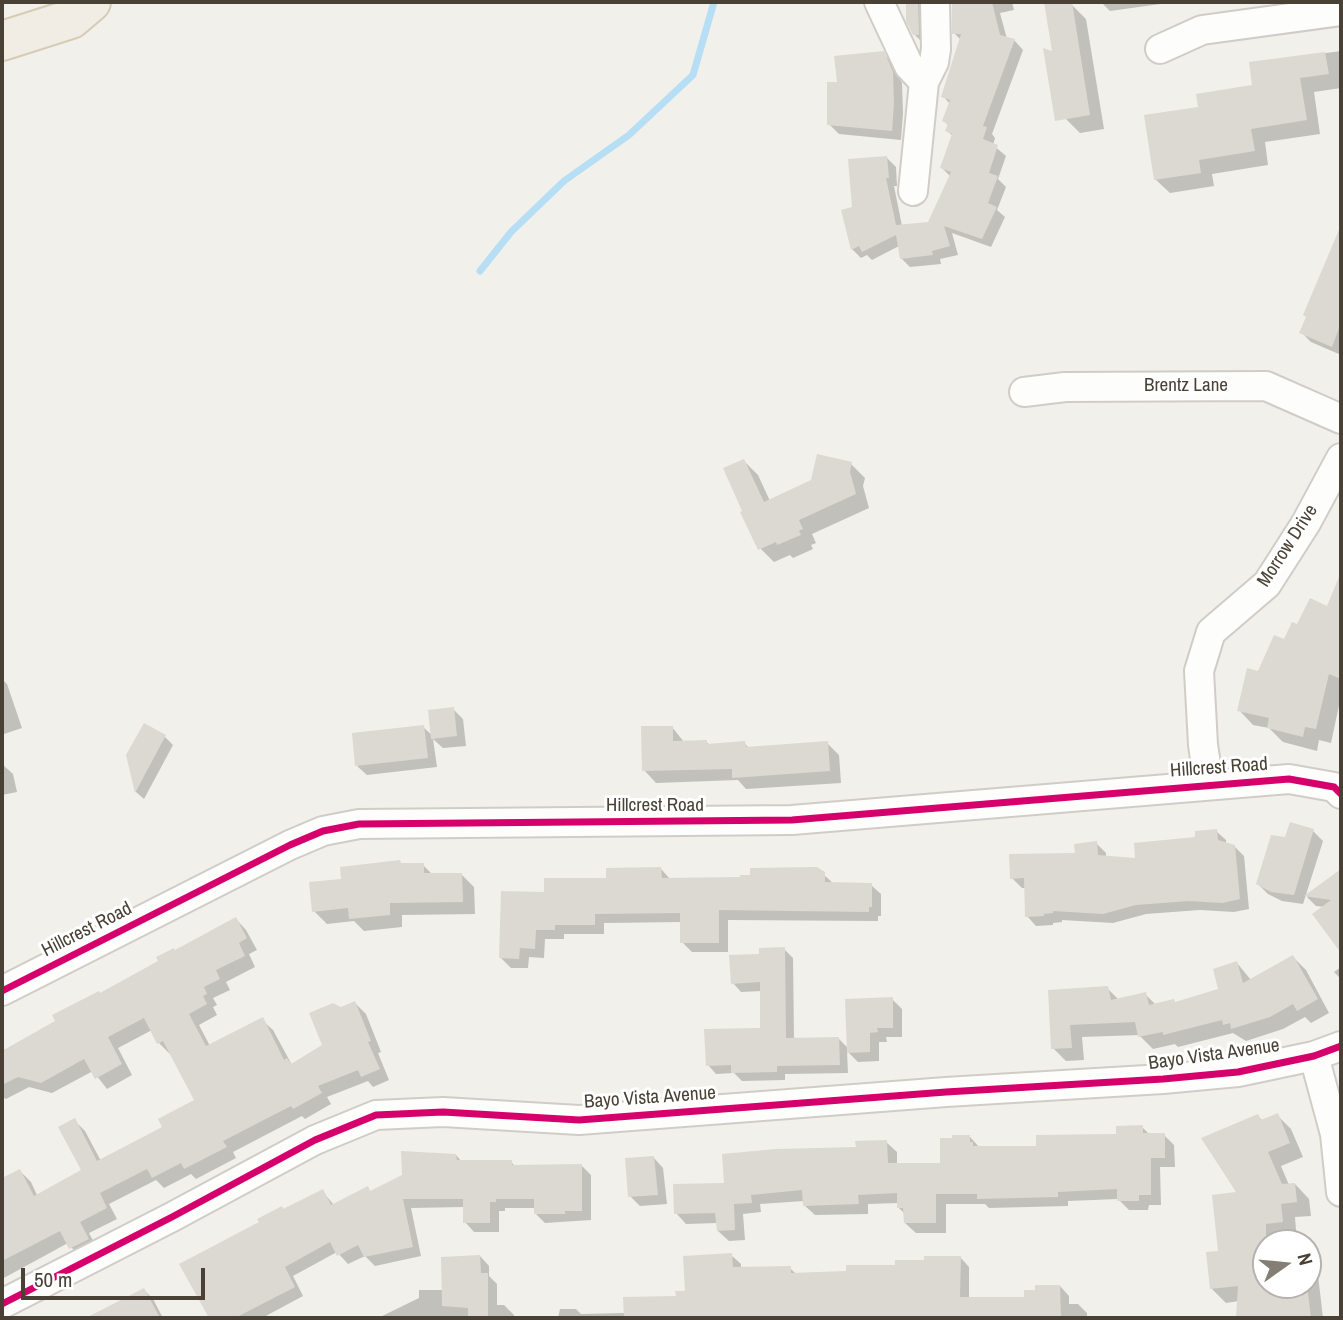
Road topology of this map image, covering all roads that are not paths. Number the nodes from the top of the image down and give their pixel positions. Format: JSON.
{"nodes":[{"id":1,"x":91,"y":2,"type":"edge"},
{"id":2,"x":878,"y":2,"type":"edge"},
{"id":3,"x":935,"y":2,"type":"edge"},
{"id":4,"x":1341,"y":11,"type":"edge"},
{"id":5,"x":2,"y":41,"type":"edge"},
{"id":6,"x":1160,"y":48,"type":"dead end"},
{"id":7,"x":924,"y":82,"type":"junction"},
{"id":8,"x":913,"y":191,"type":"dead end"},
{"id":9,"x":1024,"y":391,"type":"dead end"},
{"id":10,"x":1341,"y":419,"type":"edge"},
{"id":11,"x":1341,"y":458,"type":"edge"},
{"id":12,"x":1209,"y":784,"type":"junction"},
{"id":13,"x":1341,"y":794,"type":"edge"},
{"id":14,"x":2,"y":991,"type":"edge"},
{"id":15,"x":1341,"y":1046,"type":"edge"},
{"id":16,"x":1314,"y":1056,"type":"junction"},
{"id":17,"x":1341,"y":1192,"type":"edge"},
{"id":18,"x":2,"y":1304,"type":"edge"}],
"edges":[{"from":1,"to":5,"type":"main road"},
{"from":2,"to":7,"type":"street"},
{"from":3,"to":7,"type":"street"},
{"from":4,"to":6,"type":"street"},
{"from":7,"to":8,"type":"street"},
{"from":9,"to":10,"type":"street","name":"Brentz Lane"},
{"from":11,"to":12,"type":"street","name":"Morrow Drive"},
{"from":12,"to":13,"type":"street","name":"Hillcrest Road"},
{"from":12,"to":14,"type":"street","name":"Hillcrest Road"},
{"from":15,"to":16,"type":"street","name":"Bayo Vista Avenue"},
{"from":16,"to":17,"type":"street"},
{"from":16,"to":18,"type":"street","name":"Bayo Vista Avenue"}]}
